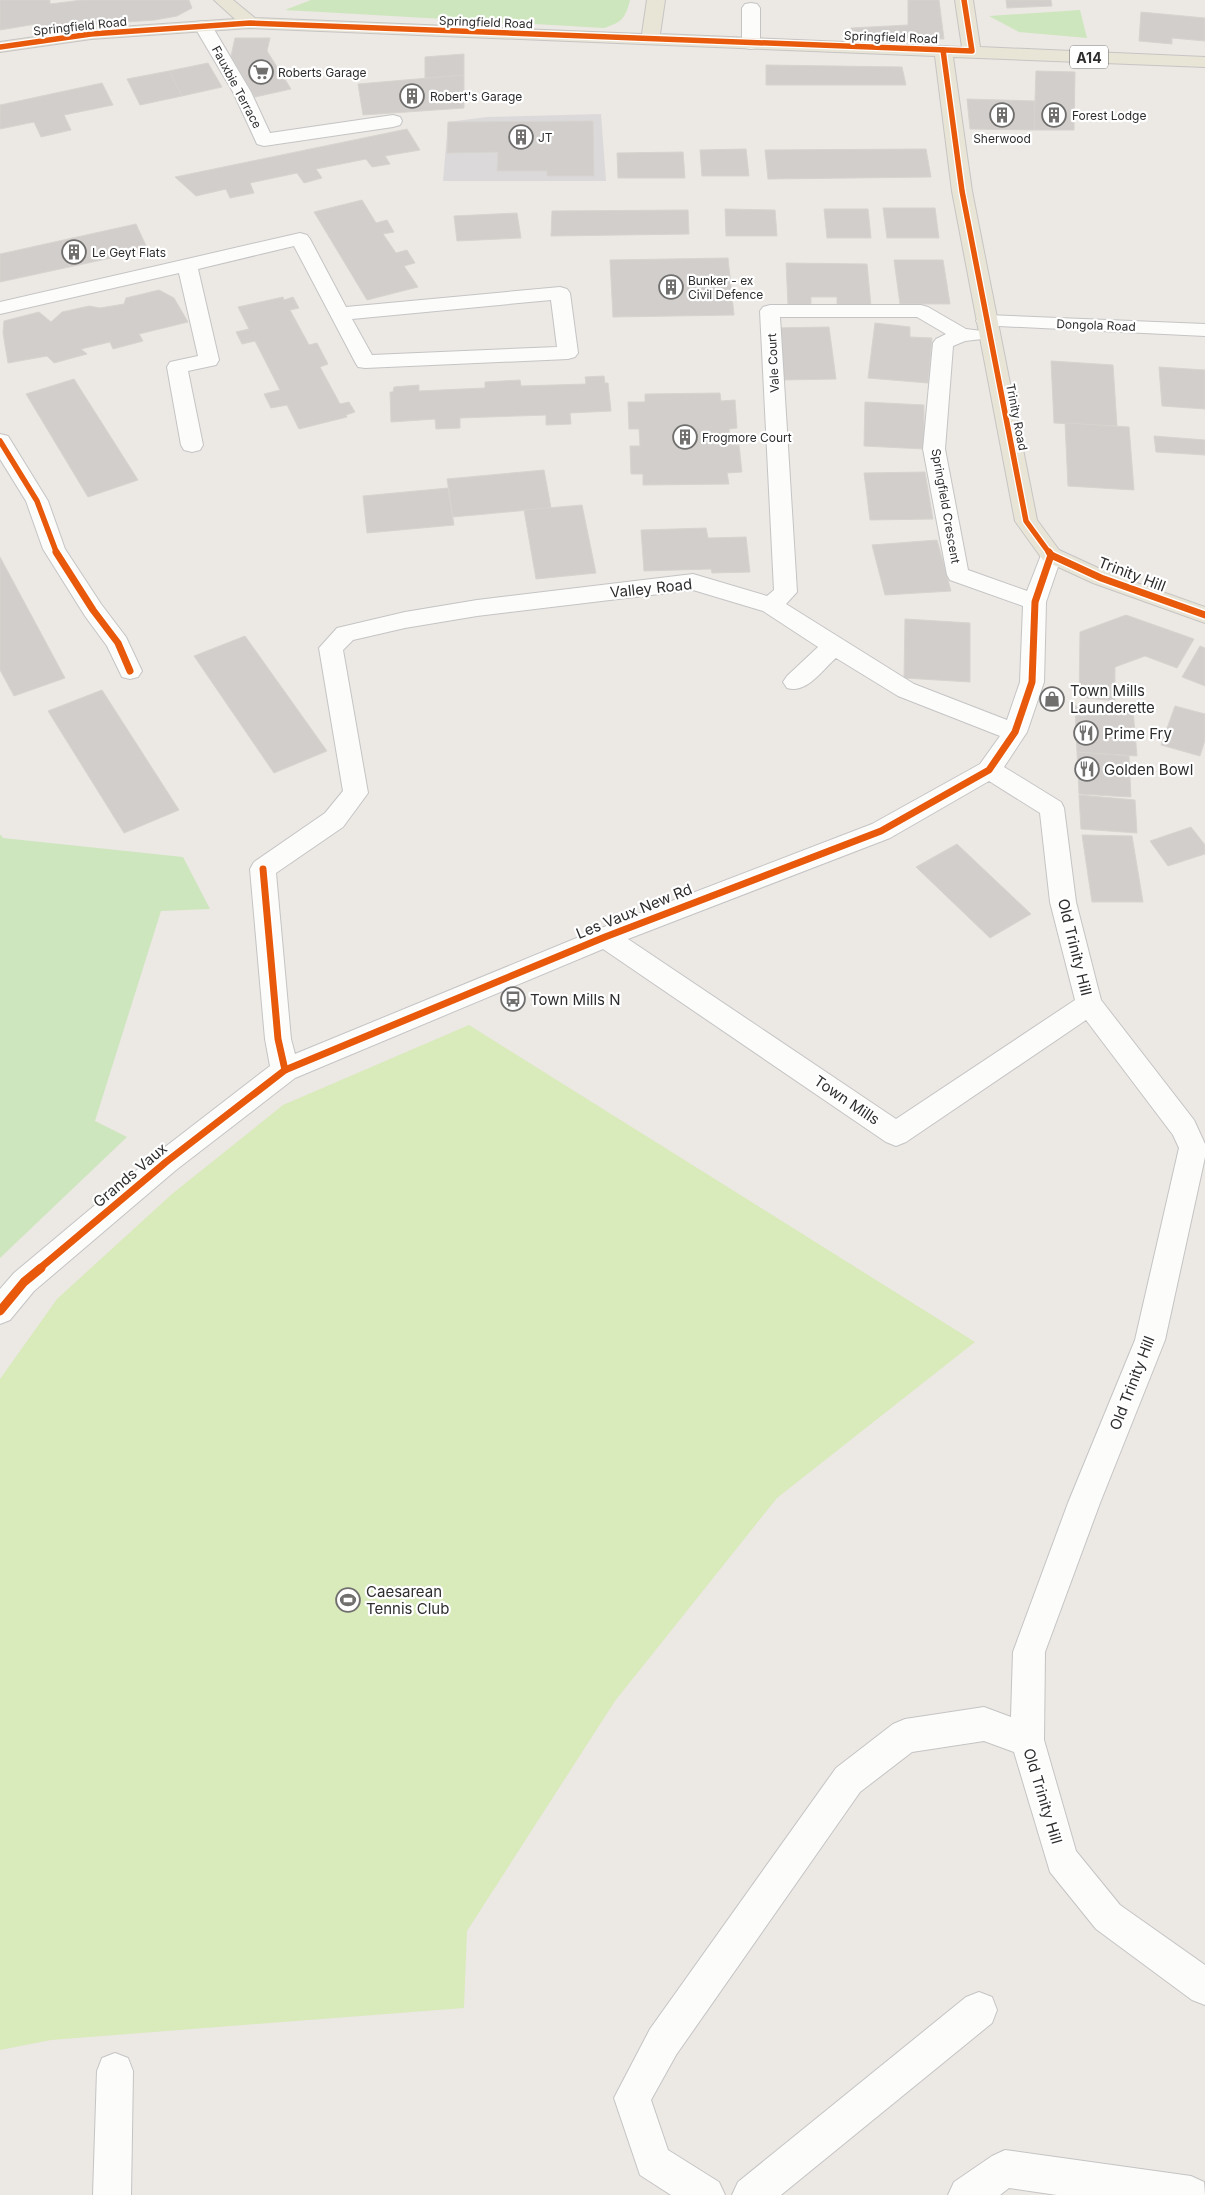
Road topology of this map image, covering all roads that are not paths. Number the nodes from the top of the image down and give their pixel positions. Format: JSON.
{"nodes":[{"id":1,"x":222,"y":0,"type":"edge"},
{"id":2,"x":656,"y":0,"type":"edge"},
{"id":3,"x":964,"y":0,"type":"edge"},
{"id":4,"x":752,"y":8,"type":"dead end"},
{"id":5,"x":250,"y":23,"type":"junction"},
{"id":6,"x":204,"y":26,"type":"junction"},
{"id":7,"x":650,"y":40,"type":"junction"},
{"id":8,"x":751,"y":44,"type":"junction"},
{"id":9,"x":0,"y":47,"type":"edge"},
{"id":10,"x":943,"y":50,"type":"junction"},
{"id":11,"x":972,"y":52,"type":"junction"},
{"id":12,"x":1205,"y":62,"type":"edge"},
{"id":13,"x":393,"y":121,"type":"dead end"},
{"id":14,"x":187,"y":266,"type":"junction"},
{"id":15,"x":0,"y":308,"type":"edge"},
{"id":16,"x":341,"y":314,"type":"junction"},
{"id":17,"x":988,"y":328,"type":"junction"},
{"id":18,"x":1205,"y":330,"type":"edge"},
{"id":19,"x":962,"y":335,"type":"junction"},
{"id":20,"x":0,"y":440,"type":"edge"},
{"id":21,"x":192,"y":445,"type":"dead end"},
{"id":22,"x":1051,"y":555,"type":"junction"},
{"id":23,"x":1035,"y":602,"type":"junction"},
{"id":24,"x":771,"y":605,"type":"junction"},
{"id":25,"x":1205,"y":615,"type":"edge"},
{"id":26,"x":834,"y":646,"type":"junction"},
{"id":27,"x":130,"y":671,"type":"dead end"},
{"id":28,"x":795,"y":682,"type":"dead end"},
{"id":29,"x":1015,"y":732,"type":"junction"},
{"id":30,"x":989,"y":770,"type":"junction"},
{"id":31,"x":605,"y":937,"type":"junction"},
{"id":32,"x":1089,"y":1004,"type":"junction"},
{"id":33,"x":285,"y":1070,"type":"junction"},
{"id":34,"x":1199,"y":1146,"type":"edge"},
{"id":35,"x":0,"y":1311,"type":"edge"},
{"id":36,"x":1027,"y":1740,"type":"junction"},
{"id":37,"x":1205,"y":1987,"type":"edge"},
{"id":38,"x":979,"y":2010,"type":"dead end"},
{"id":39,"x":115,"y":2071,"type":"dead end"},
{"id":40,"x":112,"y":2195,"type":"edge"},
{"id":41,"x":706,"y":2195,"type":"edge"},
{"id":42,"x":751,"y":2195,"type":"edge"},
{"id":43,"x":967,"y":2195,"type":"edge"},
{"id":44,"x":1191,"y":2195,"type":"edge"}],
"edges":[{"from":1,"to":5,"type":"main road"},
{"from":2,"to":7,"type":"main road"},
{"from":3,"to":11,"type":"main road"},
{"from":4,"to":8,"type":"street"},
{"from":5,"to":6,"type":"main road","name":"Springfield Road","number":"A14"},
{"from":5,"to":7,"type":"main road","name":"Springfield Road","number":"A14"},
{"from":6,"to":9,"type":"main road","name":"Springfield Road","number":"A14"},
{"from":6,"to":13,"type":"street","name":"Fauxbie Terrace"},
{"from":7,"to":8,"type":"main road","name":"Springfield Road","number":"A14"},
{"from":8,"to":10,"type":"main road","name":"Springfield Road","number":"A14"},
{"from":10,"to":11,"type":"main road","name":"Springfield Road","number":"A14"},
{"from":10,"to":17,"type":"main road","name":"Trinity Road"},
{"from":11,"to":12,"type":"main road","number":"A14"},
{"from":14,"to":15,"type":"street"},
{"from":14,"to":16,"type":"street"},
{"from":14,"to":21,"type":"street"},
{"from":16,"to":16,"type":"street"},
{"from":17,"to":18,"type":"street","name":"Dongola Road"},
{"from":17,"to":19,"type":"street"},
{"from":17,"to":22,"type":"main road","name":"Trinity Road"},
{"from":19,"to":23,"type":"street","name":"Springfield Crescent"},
{"from":19,"to":24,"type":"street","name":"Vale Court"},
{"from":20,"to":27,"type":"street"},
{"from":22,"to":23,"type":"street"},
{"from":22,"to":25,"type":"main road","name":"Trinity Hill"},
{"from":23,"to":29,"type":"street"},
{"from":24,"to":26,"type":"street","name":"Valley Road"},
{"from":24,"to":33,"type":"street","name":"Valley Road"},
{"from":26,"to":28,"type":"street"},
{"from":26,"to":29,"type":"street","name":"Valley Road"},
{"from":29,"to":30,"type":"street"},
{"from":30,"to":31,"type":"street","name":"Les Vaux New Rd"},
{"from":30,"to":32,"type":"street","name":"Old Trinity Hill"},
{"from":31,"to":32,"type":"street","name":"Town Mills"},
{"from":31,"to":33,"type":"street","name":"Les Vaux New Rd"},
{"from":32,"to":34,"type":"street","name":"Old Trinity Hill"},
{"from":33,"to":35,"type":"street","name":"Grands Vaux"},
{"from":34,"to":36,"type":"street","name":"Old Trinity Hill"},
{"from":36,"to":37,"type":"street","name":"Old Trinity Hill"},
{"from":36,"to":41,"type":"street"},
{"from":38,"to":42,"type":"street"},
{"from":39,"to":40,"type":"street"},
{"from":43,"to":44,"type":"street"}]}
